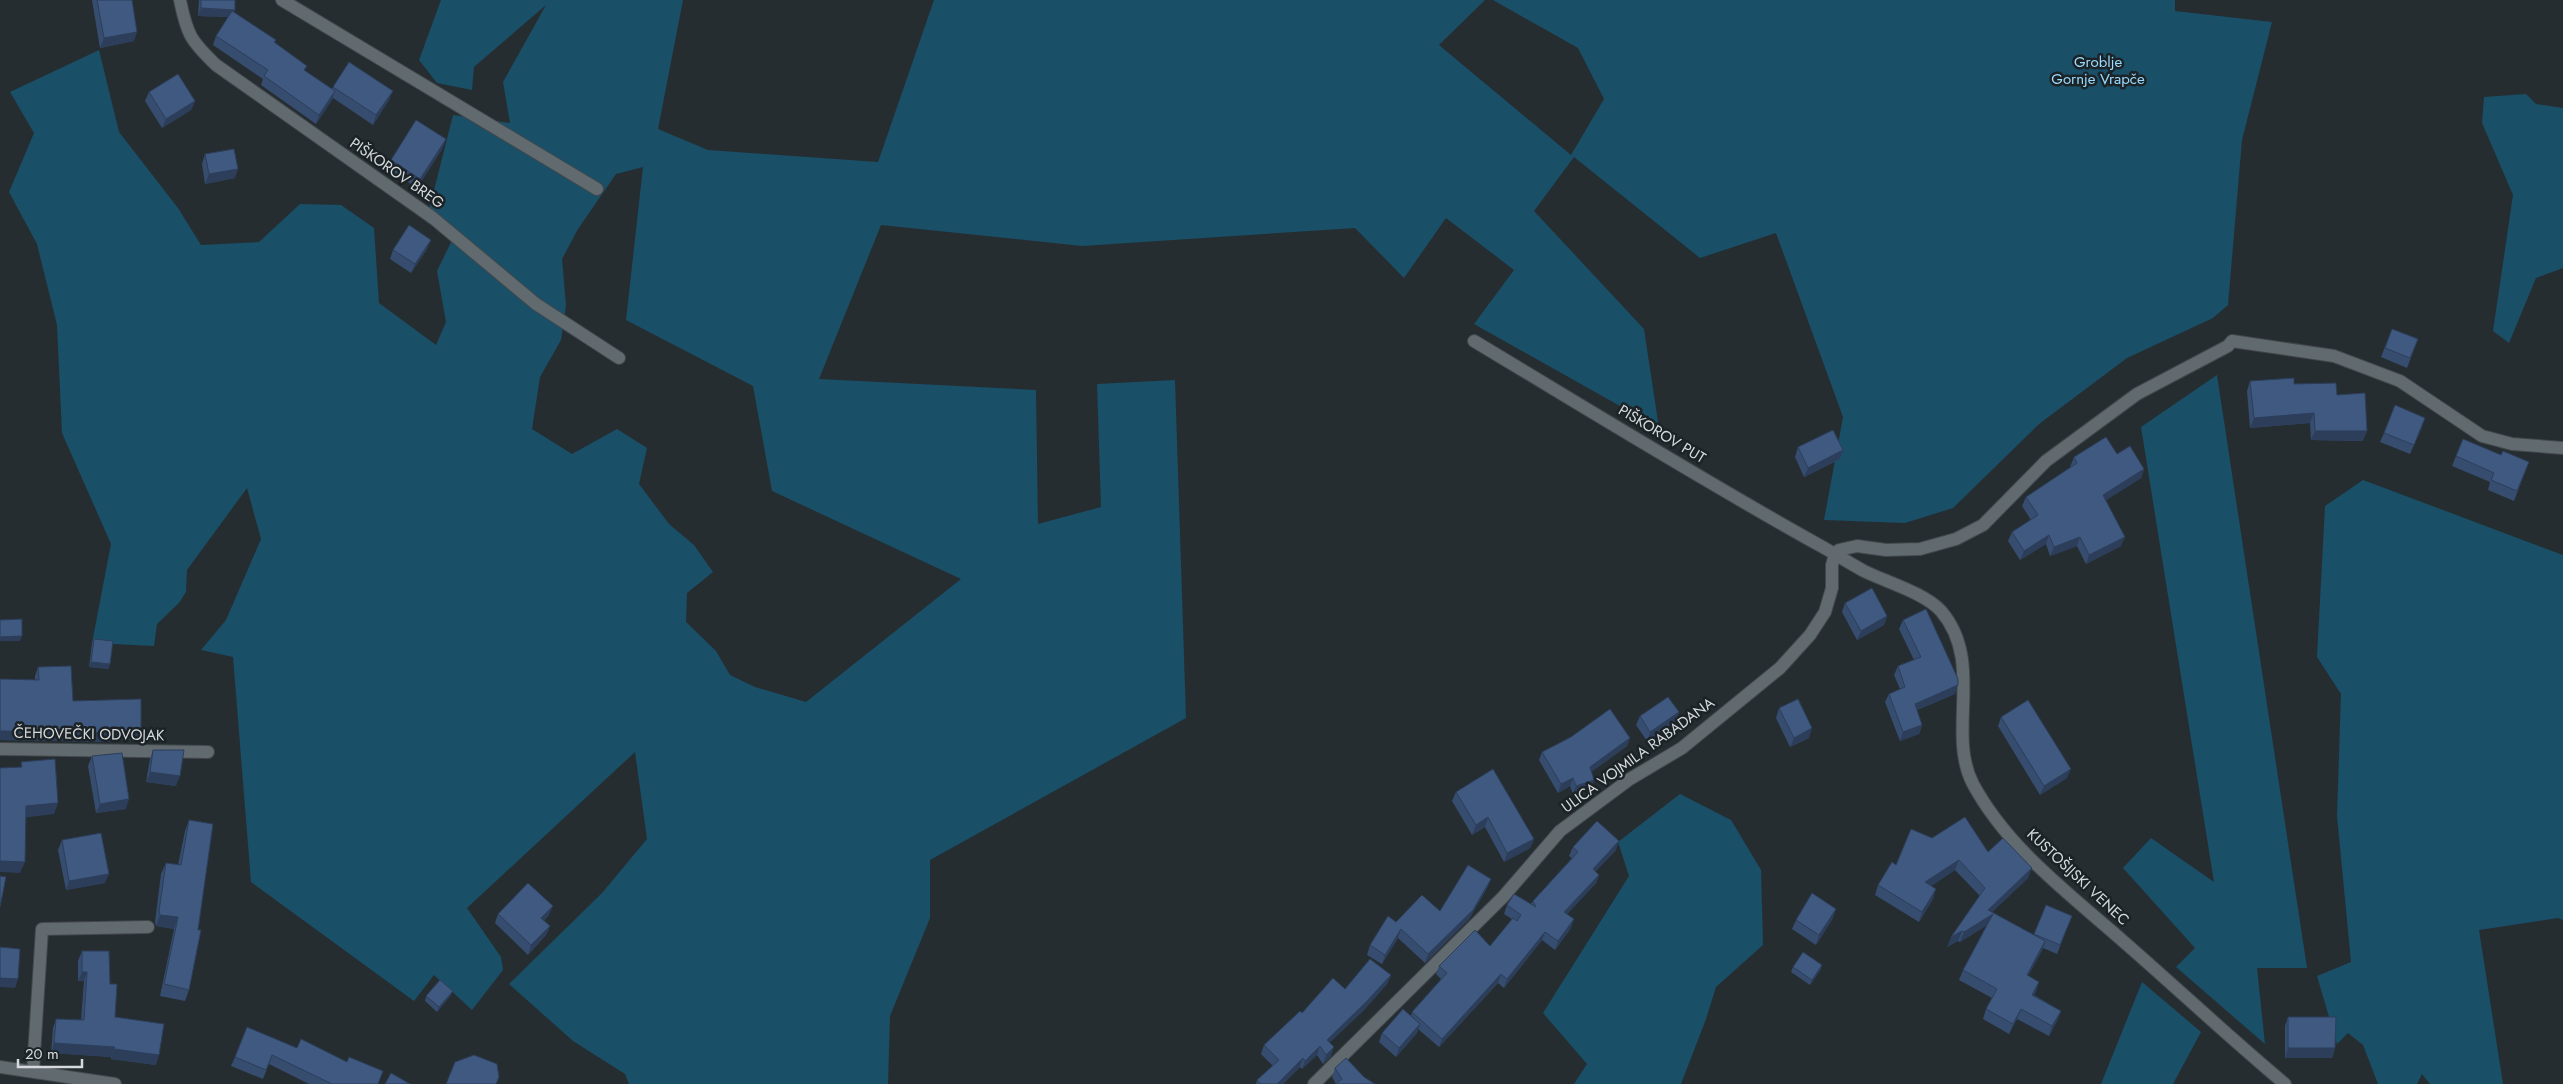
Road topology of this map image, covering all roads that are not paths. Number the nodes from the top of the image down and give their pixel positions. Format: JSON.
{"nodes":[{"id":1,"x":180,"y":0,"type":"edge"},
{"id":2,"x":282,"y":0,"type":"edge"},
{"id":3,"x":597,"y":189,"type":"dead end"},
{"id":4,"x":1474,"y":341,"type":"dead end"},
{"id":5,"x":619,"y":358,"type":"dead end"},
{"id":6,"x":2563,"y":448,"type":"edge"},
{"id":7,"x":1835,"y":554,"type":"junction"},
{"id":8,"x":0,"y":749,"type":"edge"},
{"id":9,"x":208,"y":752,"type":"dead end"},
{"id":10,"x":148,"y":927,"type":"dead end"},
{"id":11,"x":0,"y":1067,"type":"edge"},
{"id":12,"x":33,"y":1071,"type":"junction"},
{"id":13,"x":115,"y":1084,"type":"edge"},
{"id":14,"x":1314,"y":1084,"type":"edge"},
{"id":15,"x":2285,"y":1084,"type":"edge"}],
"edges":[{"from":1,"to":5,"type":"street","name":"PIŠKOROV BREG"},
{"from":2,"to":3,"type":"street"},
{"from":4,"to":7,"type":"street","name":"PIŠKOROV PUT"},
{"from":6,"to":7,"type":"street"},
{"from":7,"to":14,"type":"street","name":"ULICA VOJMILA RABADANA"},
{"from":7,"to":15,"type":"street","name":"KUSTOŠIJSKI VENEC"},
{"from":8,"to":9,"type":"street","name":"ČEHOVEČKI ODVOJAK"},
{"from":10,"to":12,"type":"street"},
{"from":11,"to":12,"type":"street"},
{"from":12,"to":13,"type":"street"}]}
